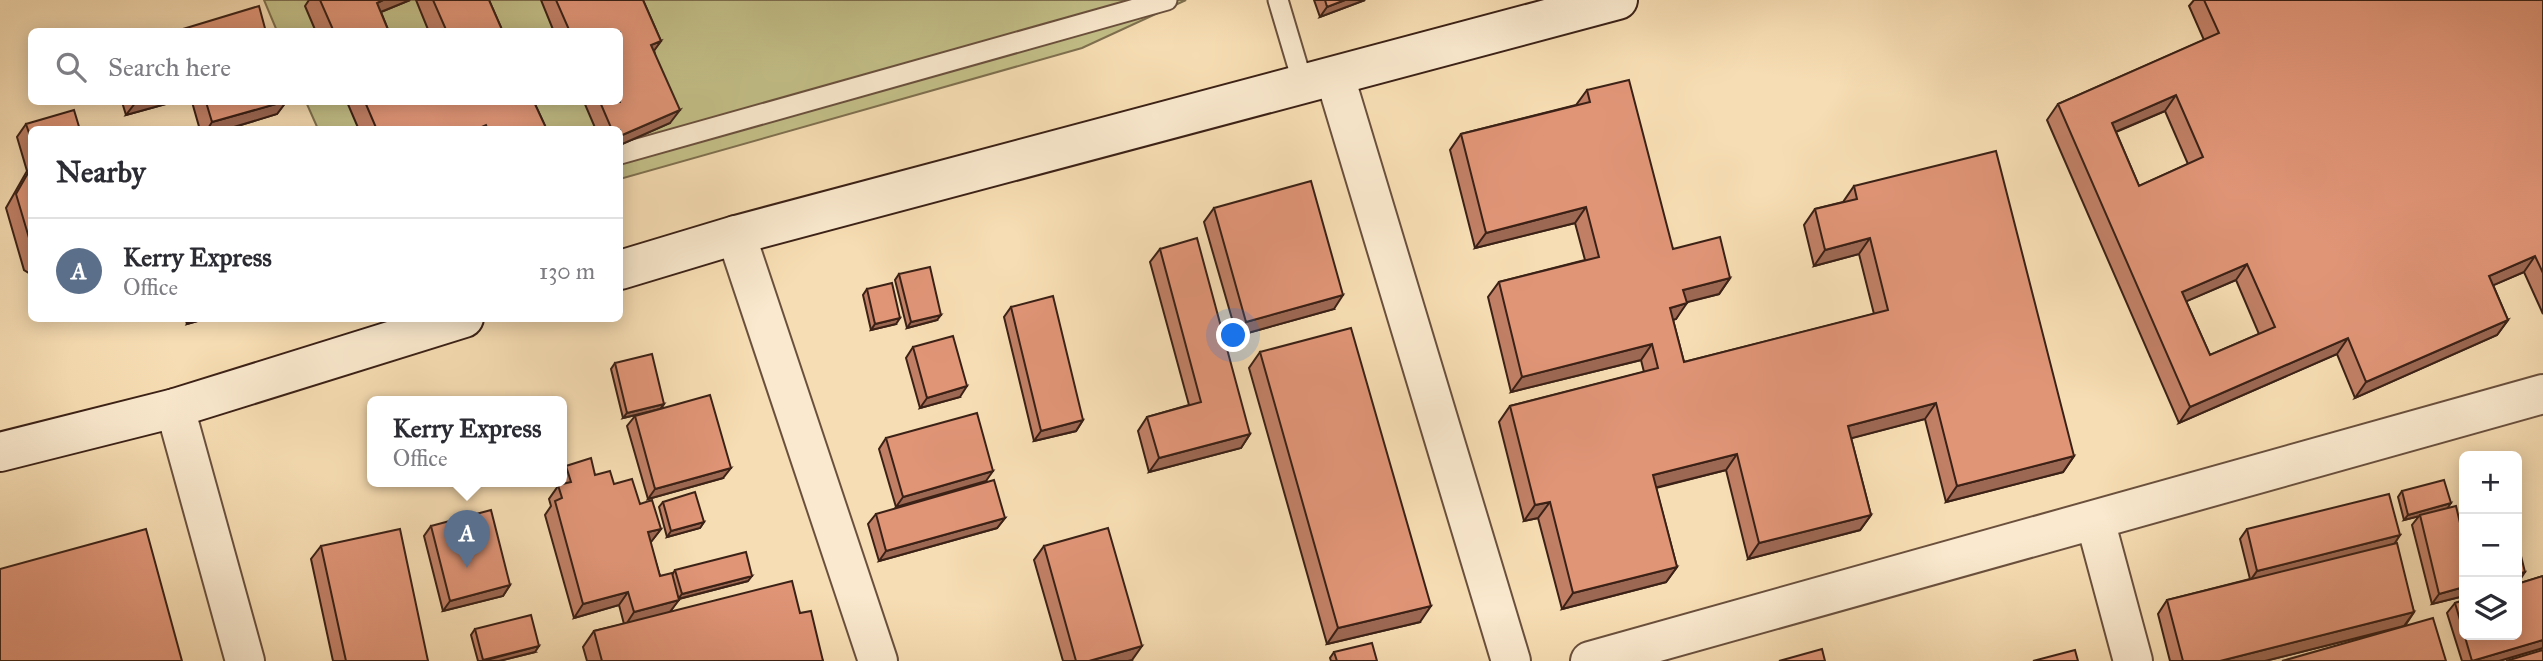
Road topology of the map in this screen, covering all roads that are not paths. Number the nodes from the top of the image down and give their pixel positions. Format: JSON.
{"nodes":[{"id":1,"x":1167,"y":0,"type":"edge"},
{"id":2,"x":1278,"y":0,"type":"edge"},
{"id":3,"x":1618,"y":0,"type":"edge"},
{"id":4,"x":1319,"y":80,"type":"junction"},
{"id":5,"x":623,"y":152,"type":"edge"},
{"id":6,"x":736,"y":234,"type":"junction"},
{"id":7,"x":623,"y":269,"type":"edge"},
{"id":8,"x":451,"y":322,"type":"edge"},
{"id":9,"x":2543,"y":394,"type":"edge"},
{"id":10,"x":175,"y":408,"type":"junction"},
{"id":11,"x":0,"y":452,"type":"edge"},
{"id":12,"x":2095,"y":520,"type":"junction"},
{"id":13,"x":245,"y":661,"type":"edge"},
{"id":14,"x":878,"y":661,"type":"edge"},
{"id":15,"x":1511,"y":661,"type":"edge"},
{"id":16,"x":1590,"y":661,"type":"edge"},
{"id":17,"x":2133,"y":661,"type":"edge"}],
"edges":[{"from":1,"to":5,"type":"lane"},
{"from":2,"to":4,"type":"lane"},
{"from":3,"to":4,"type":"street"},
{"from":4,"to":6,"type":"street"},
{"from":4,"to":15,"type":"street"},
{"from":6,"to":7,"type":"street"},
{"from":6,"to":14,"type":"street"},
{"from":8,"to":10,"type":"street"},
{"from":9,"to":12,"type":"street"},
{"from":10,"to":11,"type":"street"},
{"from":10,"to":13,"type":"street"},
{"from":12,"to":16,"type":"street"},
{"from":12,"to":17,"type":"street"}]}
